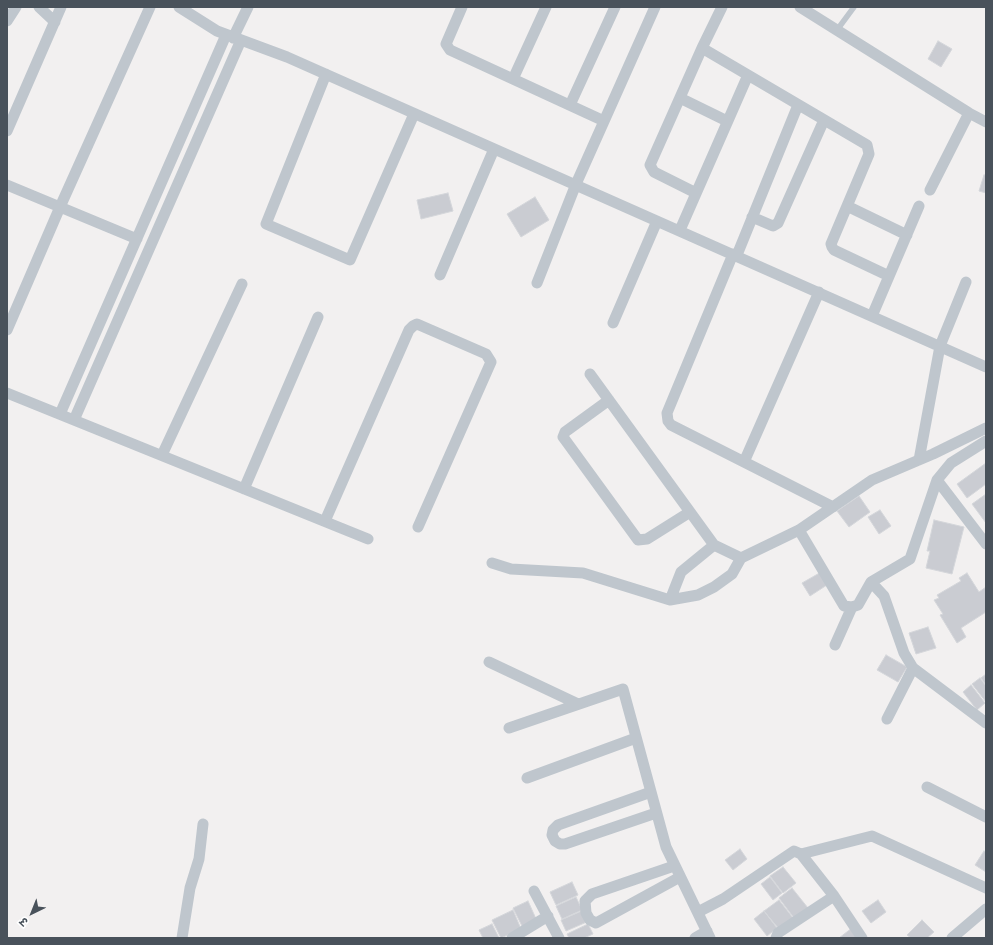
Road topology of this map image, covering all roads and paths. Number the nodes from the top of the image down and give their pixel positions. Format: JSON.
{"nodes":[{"id":1,"x":16,"y":7,"type":"edge"},
{"id":2,"x":39,"y":7,"type":"edge"},
{"id":3,"x":61,"y":7,"type":"edge"},
{"id":4,"x":150,"y":7,"type":"edge"},
{"id":5,"x":180,"y":7,"type":"edge"},
{"id":6,"x":248,"y":7,"type":"edge"},
{"id":7,"x":462,"y":7,"type":"edge"},
{"id":8,"x":546,"y":7,"type":"edge"},
{"id":9,"x":615,"y":7,"type":"edge"},
{"id":10,"x":654,"y":7,"type":"edge"},
{"id":11,"x":722,"y":7,"type":"edge"},
{"id":12,"x":800,"y":7,"type":"edge"},
{"id":13,"x":854,"y":7,"type":"edge"},
{"id":14,"x":7,"y":21,"type":"edge"},
{"id":15,"x":54,"y":22,"type":"junction"},
{"id":16,"x":837,"y":30,"type":"junction"},
{"id":17,"x":233,"y":38,"type":"junction"},
{"id":18,"x":702,"y":48,"type":"junction"},
{"id":19,"x":326,"y":74,"type":"junction"},
{"id":20,"x":748,"y":75,"type":"junction"},
{"id":21,"x":513,"y":79,"type":"junction"},
{"id":22,"x":680,"y":98,"type":"junction"},
{"id":23,"x":570,"y":105,"type":"junction"},
{"id":24,"x":798,"y":105,"type":"junction"},
{"id":25,"x":969,"y":113,"type":"junction"},
{"id":26,"x":414,"y":114,"type":"junction"},
{"id":27,"x":824,"y":120,"type":"junction"},
{"id":28,"x":604,"y":121,"type":"junction"},
{"id":29,"x":727,"y":121,"type":"junction"},
{"id":30,"x":986,"y":122,"type":"edge"},
{"id":31,"x":7,"y":131,"type":"edge"},
{"id":32,"x":494,"y":149,"type":"junction"},
{"id":33,"x":576,"y":184,"type":"junction"},
{"id":34,"x":7,"y":185,"type":"edge"},
{"id":35,"x":930,"y":190,"type":"dead end"},
{"id":36,"x":696,"y":193,"type":"junction"},
{"id":37,"x":847,"y":206,"type":"junction"},
{"id":38,"x":919,"y":206,"type":"dead end"},
{"id":39,"x":60,"y":207,"type":"junction"},
{"id":40,"x":752,"y":217,"type":"junction"},
{"id":41,"x":657,"y":221,"type":"junction"},
{"id":42,"x":680,"y":230,"type":"junction"},
{"id":43,"x":907,"y":235,"type":"junction"},
{"id":44,"x":137,"y":239,"type":"junction"},
{"id":45,"x":735,"y":255,"type":"junction"},
{"id":46,"x":440,"y":275,"type":"dead end"},
{"id":47,"x":889,"y":276,"type":"junction"},
{"id":48,"x":536,"y":282,"type":"dead end"},
{"id":49,"x":966,"y":282,"type":"dead end"},
{"id":50,"x":242,"y":284,"type":"dead end"},
{"id":51,"x":819,"y":292,"type":"junction"},
{"id":52,"x":872,"y":316,"type":"junction"},
{"id":53,"x":318,"y":318,"type":"dead end"},
{"id":54,"x":613,"y":323,"type":"dead end"},
{"id":55,"x":7,"y":330,"type":"edge"},
{"id":56,"x":940,"y":346,"type":"junction"},
{"id":57,"x":986,"y":366,"type":"edge"},
{"id":58,"x":590,"y":374,"type":"dead end"},
{"id":59,"x":7,"y":393,"type":"edge"},
{"id":60,"x":609,"y":400,"type":"junction"},
{"id":61,"x":60,"y":414,"type":"junction"},
{"id":62,"x":74,"y":420,"type":"junction"},
{"id":63,"x":986,"y":428,"type":"edge"},
{"id":64,"x":986,"y":441,"type":"edge"},
{"id":65,"x":162,"y":455,"type":"junction"},
{"id":66,"x":919,"y":460,"type":"junction"},
{"id":67,"x":744,"y":462,"type":"junction"},
{"id":68,"x":937,"y":480,"type":"junction"},
{"id":69,"x":244,"y":488,"type":"junction"},
{"id":70,"x":833,"y":507,"type":"junction"},
{"id":71,"x":690,"y":512,"type":"junction"},
{"id":72,"x":325,"y":521,"type":"junction"},
{"id":73,"x":418,"y":527,"type":"dead end"},
{"id":74,"x":799,"y":530,"type":"junction"},
{"id":75,"x":368,"y":539,"type":"dead end"},
{"id":76,"x":986,"y":544,"type":"edge"},
{"id":77,"x":714,"y":545,"type":"junction"},
{"id":78,"x":741,"y":558,"type":"junction"},
{"id":79,"x":492,"y":563,"type":"dead end"},
{"id":80,"x":871,"y":582,"type":"junction"},
{"id":81,"x":670,"y":600,"type":"junction"},
{"id":82,"x":852,"y":607,"type":"junction"},
{"id":83,"x":835,"y":645,"type":"dead end"},
{"id":84,"x":489,"y":662,"type":"dead end"},
{"id":85,"x":914,"y":668,"type":"junction"},
{"id":86,"x":578,"y":704,"type":"junction"},
{"id":87,"x":984,"y":718,"type":"edge"},
{"id":88,"x":887,"y":719,"type":"dead end"},
{"id":89,"x":509,"y":728,"type":"dead end"},
{"id":90,"x":636,"y":738,"type":"junction"},
{"id":91,"x":527,"y":778,"type":"dead end"},
{"id":92,"x":927,"y":787,"type":"dead end"},
{"id":93,"x":651,"y":792,"type":"junction"},
{"id":94,"x":656,"y":813,"type":"junction"},
{"id":95,"x":986,"y":817,"type":"edge"},
{"id":96,"x":203,"y":824,"type":"dead end"},
{"id":97,"x":801,"y":854,"type":"junction"},
{"id":98,"x":674,"y":866,"type":"junction"},
{"id":99,"x":680,"y":877,"type":"junction"},
{"id":100,"x":986,"y":888,"type":"edge"},
{"id":101,"x":534,"y":891,"type":"dead end"},
{"id":102,"x":834,"y":896,"type":"junction"},
{"id":103,"x":986,"y":909,"type":"edge"},
{"id":104,"x":698,"y":912,"type":"junction"},
{"id":105,"x":548,"y":916,"type":"junction"},
{"id":106,"x":709,"y":935,"type":"edge"},
{"id":107,"x":556,"y":937,"type":"edge"},
{"id":108,"x":182,"y":938,"type":"edge"},
{"id":109,"x":512,"y":938,"type":"edge"},
{"id":110,"x":695,"y":938,"type":"edge"},
{"id":111,"x":776,"y":938,"type":"edge"},
{"id":112,"x":862,"y":938,"type":"edge"},
{"id":113,"x":952,"y":938,"type":"edge"}],
"edges":[{"from":1,"to":14,"type":"street"},
{"from":2,"to":15,"type":"street"},
{"from":3,"to":15,"type":"street"},
{"from":4,"to":39,"type":"street"},
{"from":5,"to":17,"type":"street"},
{"from":6,"to":17,"type":"street"},
{"from":7,"to":21,"type":"street"},
{"from":8,"to":21,"type":"street"},
{"from":9,"to":23,"type":"street"},
{"from":10,"to":28,"type":"street"},
{"from":11,"to":18,"type":"street"},
{"from":12,"to":16,"type":"street"},
{"from":13,"to":16,"type":"lane"},
{"from":15,"to":31,"type":"street"},
{"from":16,"to":25,"type":"street"},
{"from":17,"to":19,"type":"street"},
{"from":17,"to":44,"type":"street"},
{"from":17,"to":62,"type":"street"},
{"from":18,"to":20,"type":"street"},
{"from":18,"to":22,"type":"street"},
{"from":19,"to":26,"type":"street"},
{"from":19,"to":26,"type":"street"},
{"from":20,"to":24,"type":"street"},
{"from":20,"to":29,"type":"street"},
{"from":21,"to":23,"type":"street"},
{"from":22,"to":29,"type":"street"},
{"from":22,"to":36,"type":"street"},
{"from":23,"to":28,"type":"street"},
{"from":24,"to":27,"type":"street"},
{"from":24,"to":40,"type":"street"},
{"from":25,"to":30,"type":"street"},
{"from":25,"to":35,"type":"street"},
{"from":26,"to":32,"type":"street"},
{"from":27,"to":37,"type":"street"},
{"from":27,"to":40,"type":"street"},
{"from":28,"to":33,"type":"street"},
{"from":29,"to":36,"type":"street"},
{"from":32,"to":33,"type":"street"},
{"from":32,"to":46,"type":"street"},
{"from":33,"to":41,"type":"street"},
{"from":33,"to":48,"type":"street"},
{"from":34,"to":39,"type":"street"},
{"from":36,"to":42,"type":"street"},
{"from":37,"to":43,"type":"street"},
{"from":37,"to":47,"type":"street"},
{"from":38,"to":43,"type":"street"},
{"from":39,"to":44,"type":"street"},
{"from":39,"to":55,"type":"street"},
{"from":40,"to":45,"type":"street"},
{"from":41,"to":42,"type":"street"},
{"from":41,"to":54,"type":"street"},
{"from":42,"to":45,"type":"street"},
{"from":43,"to":47,"type":"street"},
{"from":44,"to":61,"type":"street"},
{"from":45,"to":51,"type":"street"},
{"from":45,"to":67,"type":"street"},
{"from":47,"to":52,"type":"street"},
{"from":49,"to":56,"type":"street"},
{"from":50,"to":65,"type":"street"},
{"from":51,"to":52,"type":"street"},
{"from":51,"to":67,"type":"street"},
{"from":52,"to":56,"type":"street"},
{"from":53,"to":69,"type":"street"},
{"from":56,"to":57,"type":"street"},
{"from":56,"to":66,"type":"street"},
{"from":58,"to":60,"type":"street"},
{"from":59,"to":61,"type":"street"},
{"from":60,"to":71,"type":"street"},
{"from":60,"to":71,"type":"street"},
{"from":61,"to":62,"type":"street"},
{"from":62,"to":65,"type":"street"},
{"from":63,"to":66,"type":"street"},
{"from":64,"to":68,"type":"street"},
{"from":65,"to":69,"type":"street"},
{"from":66,"to":70,"type":"street"},
{"from":67,"to":70,"type":"street"},
{"from":68,"to":76,"type":"street"},
{"from":68,"to":80,"type":"street"},
{"from":69,"to":72,"type":"street"},
{"from":70,"to":74,"type":"street"},
{"from":71,"to":77,"type":"street"},
{"from":72,"to":73,"type":"street"},
{"from":72,"to":75,"type":"street"},
{"from":74,"to":78,"type":"street"},
{"from":74,"to":82,"type":"street"},
{"from":77,"to":78,"type":"street"},
{"from":77,"to":81,"type":"street"},
{"from":78,"to":81,"type":"street"},
{"from":79,"to":81,"type":"street"},
{"from":80,"to":82,"type":"street"},
{"from":80,"to":85,"type":"street"},
{"from":82,"to":83,"type":"street"},
{"from":84,"to":86,"type":"street"},
{"from":85,"to":87,"type":"street"},
{"from":85,"to":88,"type":"street"},
{"from":86,"to":89,"type":"street"},
{"from":86,"to":90,"type":"street"},
{"from":90,"to":91,"type":"street"},
{"from":90,"to":93,"type":"street"},
{"from":92,"to":95,"type":"street"},
{"from":93,"to":94,"type":"street"},
{"from":93,"to":94,"type":"street"},
{"from":94,"to":98,"type":"street"},
{"from":96,"to":108,"type":"street"},
{"from":97,"to":100,"type":"street"},
{"from":97,"to":102,"type":"street"},
{"from":97,"to":104,"type":"street"},
{"from":98,"to":99,"type":"street"},
{"from":98,"to":99,"type":"street"},
{"from":99,"to":104,"type":"street"},
{"from":101,"to":105,"type":"street"},
{"from":102,"to":111,"type":"street"},
{"from":102,"to":112,"type":"street"},
{"from":103,"to":113,"type":"street"},
{"from":104,"to":106,"type":"street"},
{"from":105,"to":107,"type":"street"},
{"from":105,"to":109,"type":"street"},
{"from":106,"to":110,"type":"street"}]}
